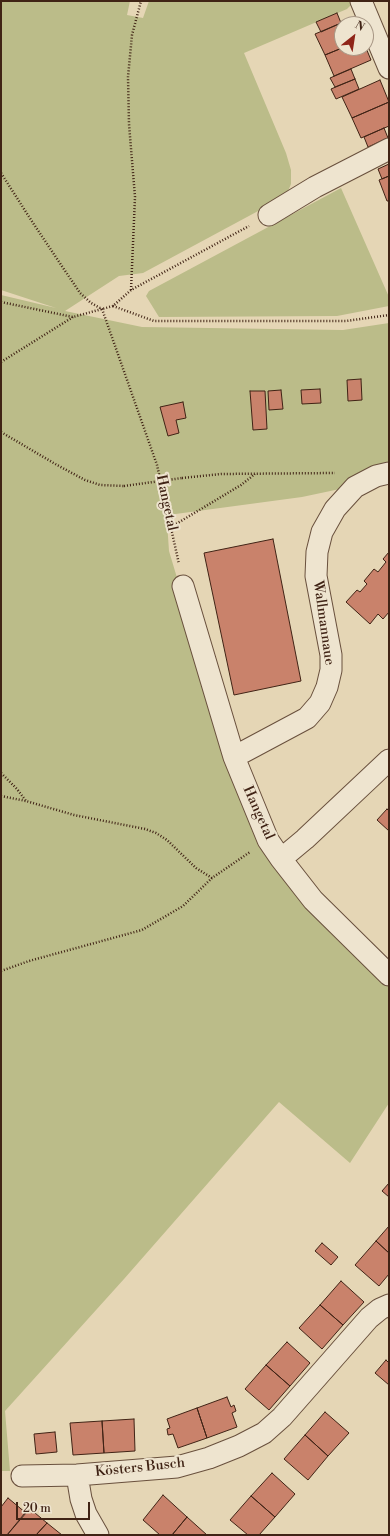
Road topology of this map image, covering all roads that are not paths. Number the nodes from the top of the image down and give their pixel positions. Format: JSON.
{"nodes":[{"id":1,"x":360,"y":1,"type":"edge"},
{"id":2,"x":389,"y":68,"type":"edge"},
{"id":3,"x":389,"y":149,"type":"edge"},
{"id":4,"x":269,"y":215,"type":"road end"},
{"id":5,"x":389,"y":472,"type":"edge"},
{"id":6,"x":183,"y":586,"type":"road end"},
{"id":7,"x":234,"y":757,"type":"junction"},
{"id":8,"x":389,"y":760,"type":"edge"},
{"id":9,"x":281,"y":860,"type":"junction"},
{"id":10,"x":389,"y":975,"type":"edge"},
{"id":11,"x":389,"y":1305,"type":"edge"},
{"id":12,"x":77,"y":1475,"type":"junction"},
{"id":13,"x":22,"y":1476,"type":"dead end"},
{"id":14,"x":98,"y":1535,"type":"edge"}],
"edges":[{"from":1,"to":2,"type":"street"},
{"from":3,"to":4,"type":"street"},
{"from":5,"to":7,"type":"street","name":"Wallmannaue"},
{"from":6,"to":7,"type":"street","name":"Hangetal"},
{"from":7,"to":9,"type":"street","name":"Hangetal"},
{"from":8,"to":9,"type":"street","name":"Hangetal"},
{"from":9,"to":10,"type":"street","name":"Hangetal"},
{"from":11,"to":12,"type":"street","name":"Kösters Busch"},
{"from":12,"to":13,"type":"street","name":"Kösters Busch"},
{"from":12,"to":14,"type":"street"}]}
